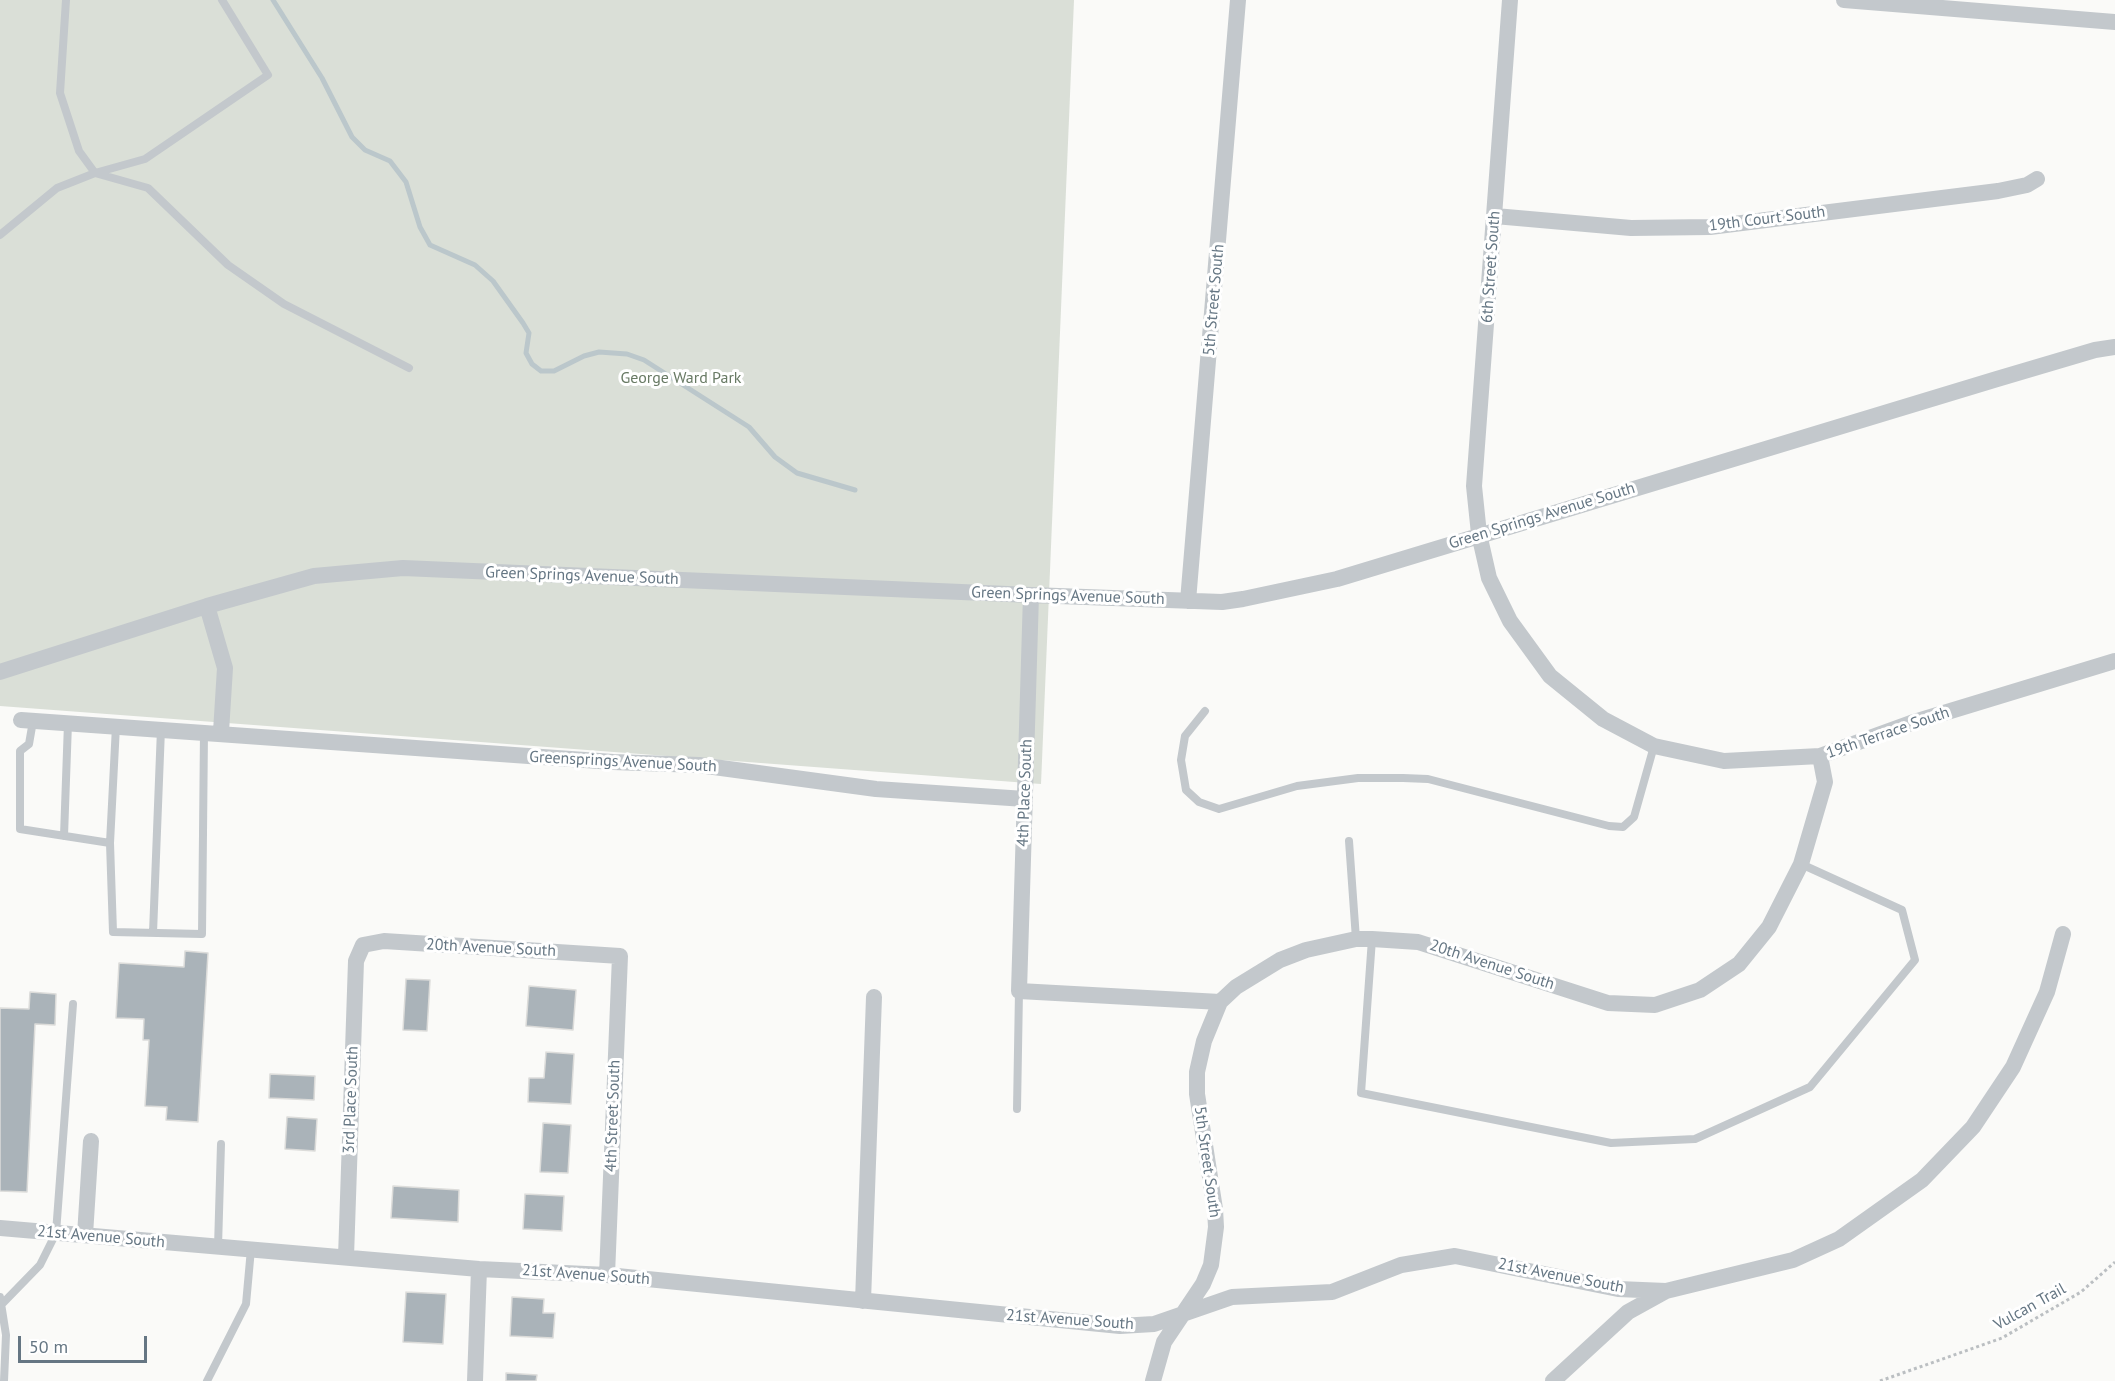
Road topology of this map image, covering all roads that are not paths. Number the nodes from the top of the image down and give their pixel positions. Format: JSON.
{"nodes":[{"id":1,"x":66,"y":0,"type":"edge"},
{"id":2,"x":222,"y":0,"type":"edge"},
{"id":3,"x":1238,"y":0,"type":"edge"},
{"id":4,"x":1510,"y":0,"type":"edge"},
{"id":5,"x":1844,"y":0,"type":"edge"},
{"id":6,"x":2115,"y":22,"type":"edge"},
{"id":7,"x":95,"y":173,"type":"junction"},
{"id":8,"x":2037,"y":179,"type":"dead end"},
{"id":9,"x":1495,"y":216,"type":"junction"},
{"id":10,"x":0,"y":235,"type":"edge"},
{"id":11,"x":2115,"y":347,"type":"edge"},
{"id":12,"x":409,"y":368,"type":"dead end"},
{"id":13,"x":1479,"y":534,"type":"junction"},
{"id":14,"x":1031,"y":595,"type":"junction"},
{"id":15,"x":1188,"y":601,"type":"junction"},
{"id":16,"x":207,"y":606,"type":"junction"},
{"id":17,"x":2115,"y":661,"type":"edge"},
{"id":18,"x":0,"y":672,"type":"edge"},
{"id":19,"x":1205,"y":711,"type":"dead end"},
{"id":20,"x":27,"y":720,"type":"joint"},
{"id":21,"x":68,"y":723,"type":"junction"},
{"id":22,"x":116,"y":726,"type":"junction"},
{"id":23,"x":161,"y":729,"type":"junction"},
{"id":24,"x":204,"y":731,"type":"junction"},
{"id":25,"x":221,"y":732,"type":"junction"},
{"id":26,"x":1653,"y":746,"type":"junction"},
{"id":27,"x":1820,"y":756,"type":"junction"},
{"id":28,"x":1025,"y":799,"type":"junction"},
{"id":29,"x":64,"y":836,"type":"junction"},
{"id":30,"x":1349,"y":841,"type":"dead end"},
{"id":31,"x":110,"y":843,"type":"junction"},
{"id":32,"x":1801,"y":864,"type":"junction"},
{"id":33,"x":153,"y":933,"type":"junction"},
{"id":34,"x":2063,"y":934,"type":"dead end"},
{"id":35,"x":1364,"y":939,"type":"junction"},
{"id":36,"x":363,"y":945,"type":"joint"},
{"id":37,"x":620,"y":956,"type":"joint"},
{"id":38,"x":1019,"y":991,"type":"junction"},
{"id":39,"x":874,"y":997,"type":"dead end"},
{"id":40,"x":1220,"y":1002,"type":"junction"},
{"id":41,"x":73,"y":1004,"type":"dead end"},
{"id":42,"x":1017,"y":1109,"type":"dead end"},
{"id":43,"x":91,"y":1141,"type":"dead end"},
{"id":44,"x":221,"y":1144,"type":"dead end"},
{"id":45,"x":0,"y":1228,"type":"edge"},
{"id":46,"x":56,"y":1233,"type":"junction"},
{"id":47,"x":86,"y":1235,"type":"junction"},
{"id":48,"x":218,"y":1246,"type":"junction"},
{"id":49,"x":251,"y":1250,"type":"junction"},
{"id":50,"x":346,"y":1257,"type":"junction"},
{"id":51,"x":479,"y":1269,"type":"junction"},
{"id":52,"x":606,"y":1275,"type":"junction"},
{"id":53,"x":1665,"y":1291,"type":"junction"},
{"id":54,"x":1,"y":1300,"type":"edge"},
{"id":55,"x":863,"y":1301,"type":"junction"},
{"id":56,"x":1183,"y":1314,"type":"junction"},
{"id":57,"x":4,"y":1381,"type":"edge"},
{"id":58,"x":207,"y":1381,"type":"edge"},
{"id":59,"x":475,"y":1381,"type":"edge"},
{"id":60,"x":1153,"y":1381,"type":"edge"},
{"id":61,"x":1553,"y":1381,"type":"edge"}],
"edges":[{"from":1,"to":7,"type":"lane"},
{"from":2,"to":7,"type":"lane"},
{"from":3,"to":15,"type":"street","name":"5th Street South"},
{"from":4,"to":9,"type":"street","name":"6th Street South"},
{"from":5,"to":6,"type":"street"},
{"from":7,"to":10,"type":"lane"},
{"from":7,"to":12,"type":"lane"},
{"from":8,"to":9,"type":"street","name":"19th Court South"},
{"from":9,"to":13,"type":"street","name":"6th Street South"},
{"from":11,"to":13,"type":"street","name":"Green Springs Avenue South"},
{"from":13,"to":15,"type":"street","name":"Green Springs Avenue South"},
{"from":13,"to":26,"type":"street","name":"19th Terrace South"},
{"from":14,"to":15,"type":"street","name":"Green Springs Avenue South"},
{"from":14,"to":16,"type":"street","name":"Green Springs Avenue South"},
{"from":14,"to":28,"type":"street","name":"4th Place South"},
{"from":16,"to":18,"type":"street","name":"Green Springs Avenue South"},
{"from":16,"to":25,"type":"street"},
{"from":17,"to":27,"type":"street","name":"19th Terrace South"},
{"from":19,"to":26,"type":"lane"},
{"from":20,"to":21,"type":"street","name":"Greensprings Avenue South"},
{"from":20,"to":29,"type":"lane"},
{"from":21,"to":22,"type":"street","name":"Greensprings Avenue South"},
{"from":21,"to":29,"type":"lane"},
{"from":22,"to":23,"type":"street","name":"Greensprings Avenue South"},
{"from":22,"to":31,"type":"lane"},
{"from":23,"to":24,"type":"street","name":"Greensprings Avenue South"},
{"from":23,"to":33,"type":"lane"},
{"from":24,"to":25,"type":"street","name":"Greensprings Avenue South"},
{"from":24,"to":33,"type":"lane"},
{"from":25,"to":28,"type":"street","name":"Greensprings Avenue South"},
{"from":26,"to":27,"type":"street","name":"19th Terrace South"},
{"from":27,"to":32,"type":"street","name":"20th Avenue South"},
{"from":28,"to":38,"type":"street","name":"4th Place South"},
{"from":29,"to":31,"type":"lane"},
{"from":30,"to":35,"type":"lane"},
{"from":31,"to":33,"type":"lane"},
{"from":32,"to":35,"type":"street","name":"20th Avenue South"},
{"from":32,"to":35,"type":"lane"},
{"from":34,"to":53,"type":"street","name":"21st Avenue South"},
{"from":35,"to":40,"type":"street","name":"20th Avenue South"},
{"from":36,"to":37,"type":"street","name":"20th Avenue South"},
{"from":36,"to":50,"type":"street","name":"3rd Place South"},
{"from":37,"to":52,"type":"street","name":"4th Street South"},
{"from":38,"to":40,"type":"street"},
{"from":38,"to":42,"type":"lane"},
{"from":39,"to":55,"type":"street"},
{"from":40,"to":56,"type":"street","name":"5th Street South"},
{"from":41,"to":46,"type":"lane"},
{"from":43,"to":47,"type":"street"},
{"from":44,"to":48,"type":"lane"},
{"from":45,"to":46,"type":"street","name":"21st Avenue South"},
{"from":46,"to":47,"type":"street","name":"21st Avenue South"},
{"from":46,"to":54,"type":"lane"},
{"from":47,"to":48,"type":"street","name":"21st Avenue South"},
{"from":48,"to":49,"type":"street","name":"21st Avenue South"},
{"from":49,"to":50,"type":"street","name":"21st Avenue South"},
{"from":49,"to":58,"type":"lane"},
{"from":50,"to":51,"type":"street","name":"21st Avenue South"},
{"from":51,"to":52,"type":"street","name":"21st Avenue South"},
{"from":51,"to":59,"type":"street"},
{"from":52,"to":55,"type":"street","name":"21st Avenue South"},
{"from":53,"to":56,"type":"street","name":"21st Avenue South"},
{"from":53,"to":61,"type":"street"},
{"from":54,"to":57,"type":"lane"},
{"from":55,"to":56,"type":"street","name":"21st Avenue South"},
{"from":56,"to":60,"type":"street","name":"5th Street South"}]}
